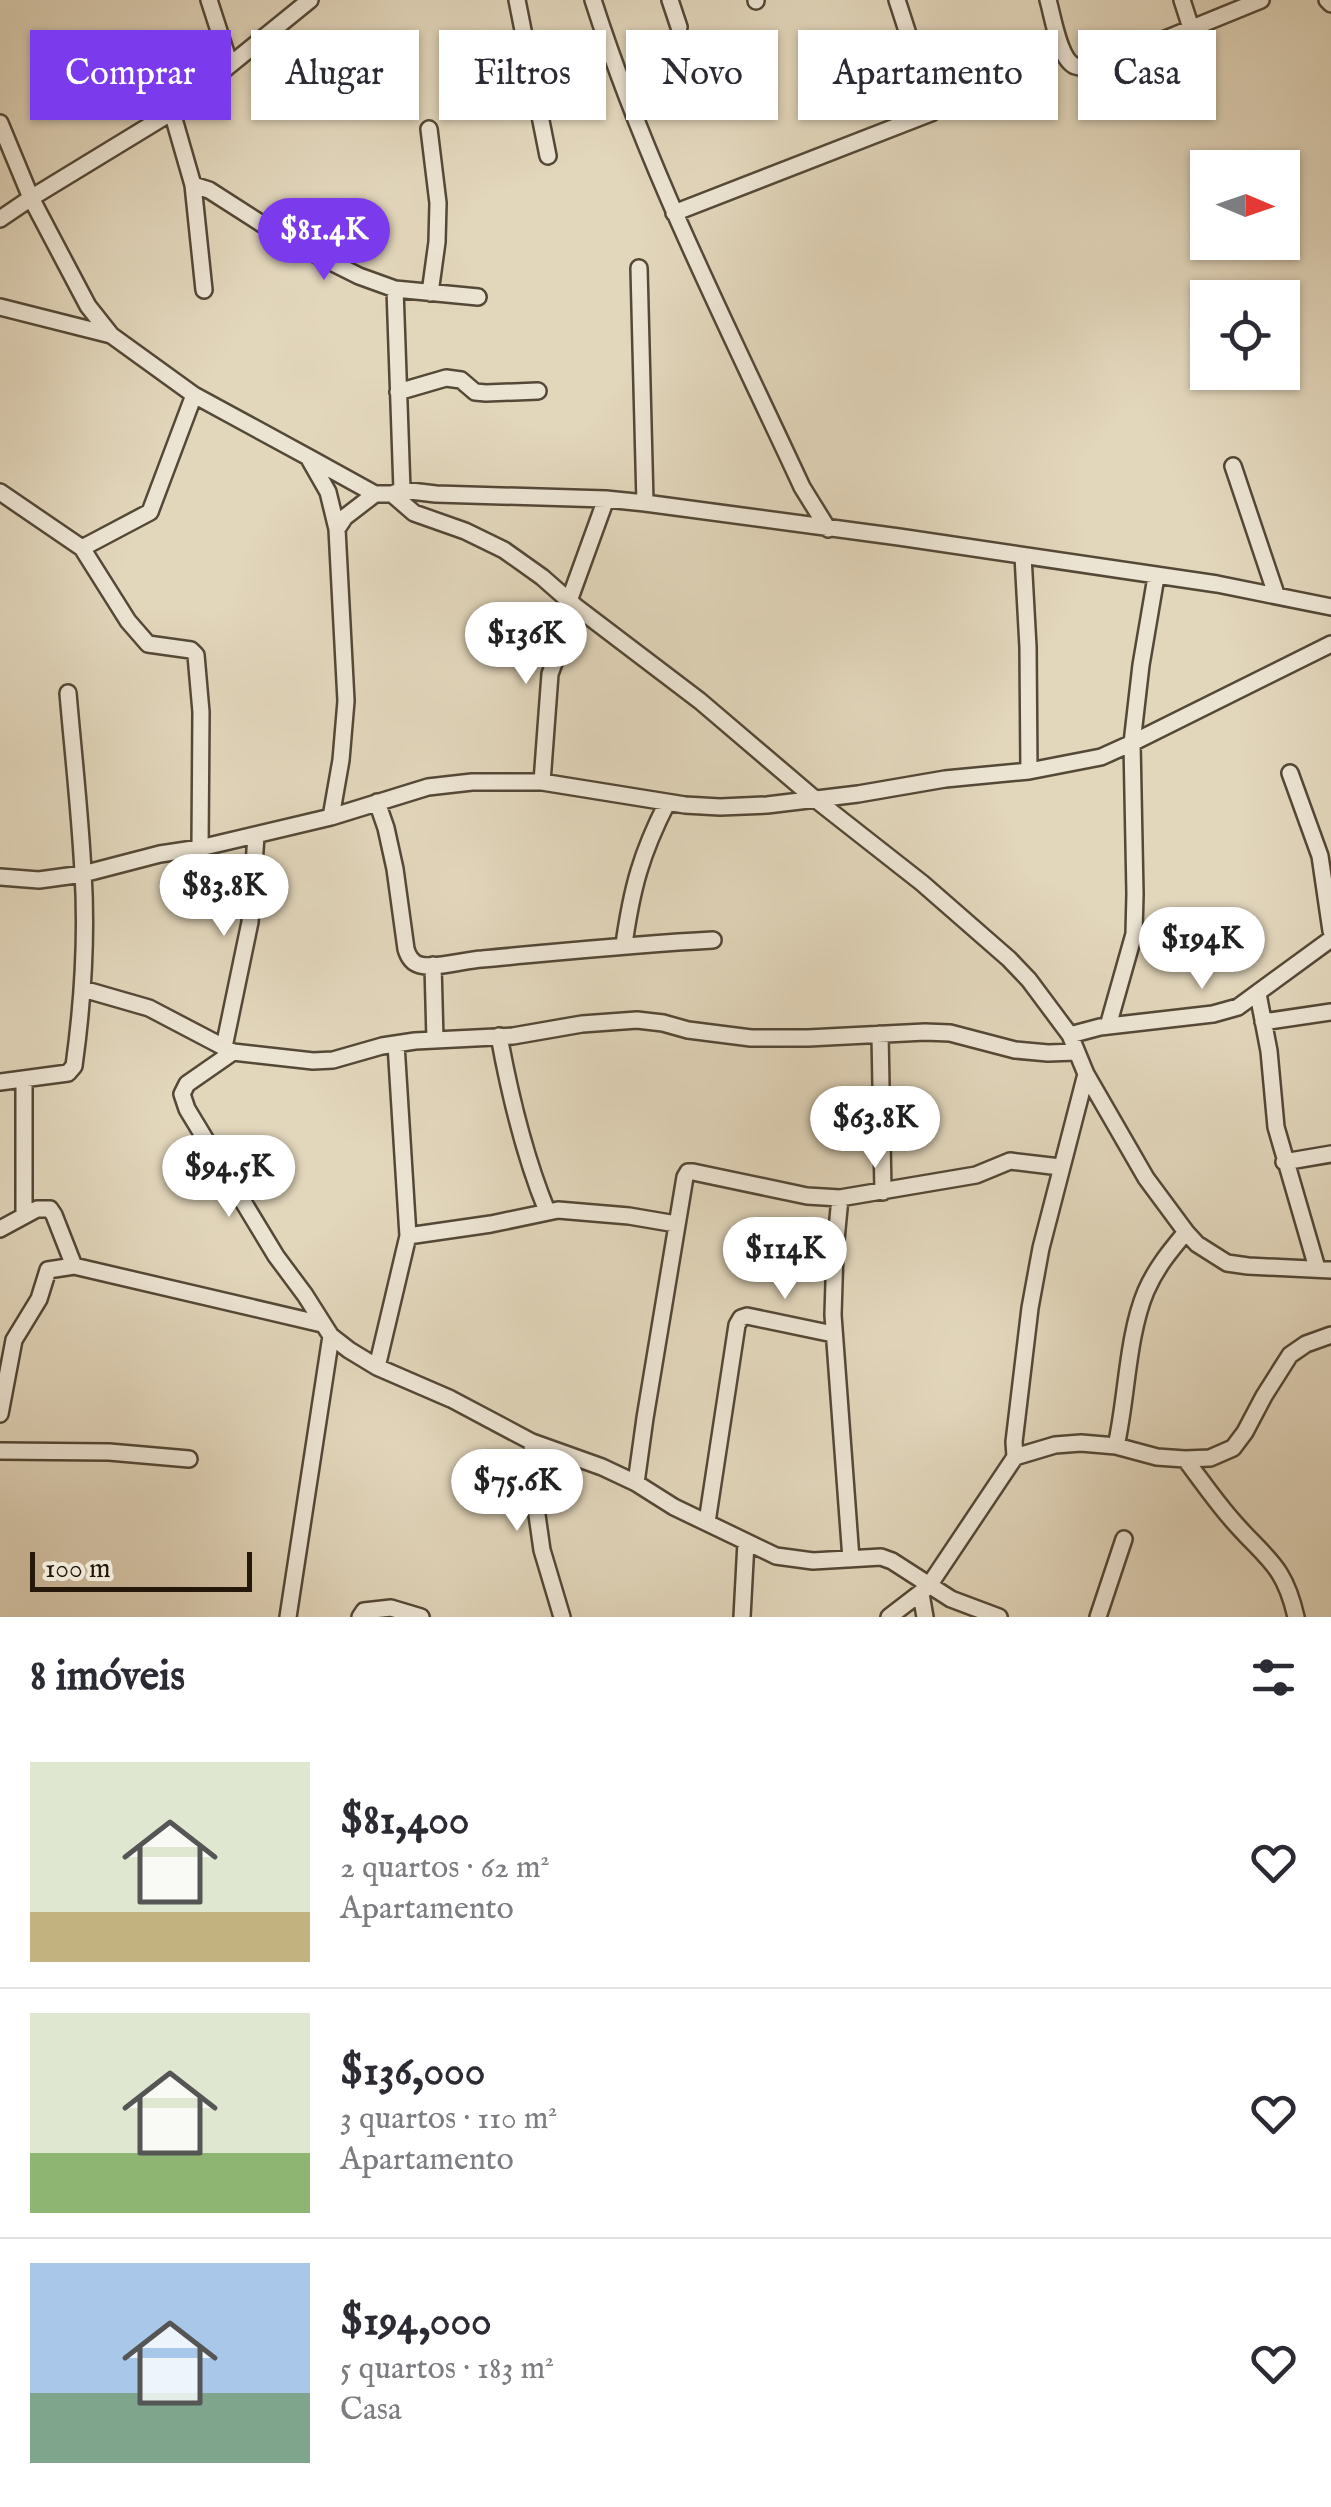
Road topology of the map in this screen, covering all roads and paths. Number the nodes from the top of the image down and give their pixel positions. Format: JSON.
{"nodes":[{"id":1,"x":209,"y":0,"type":"edge"},
{"id":2,"x":310,"y":0,"type":"edge"},
{"id":3,"x":517,"y":0,"type":"edge"},
{"id":4,"x":592,"y":0,"type":"edge"},
{"id":5,"x":670,"y":0,"type":"edge"},
{"id":6,"x":897,"y":0,"type":"edge"},
{"id":7,"x":1048,"y":0,"type":"edge"},
{"id":8,"x":1182,"y":0,"type":"edge"},
{"id":9,"x":1261,"y":0,"type":"edge"},
{"id":10,"x":679,"y":27,"type":"dead end"},
{"id":11,"x":1191,"y":28,"type":"junction"},
{"id":12,"x":219,"y":30,"type":"edge"},
{"id":13,"x":523,"y":30,"type":"edge"},
{"id":14,"x":231,"y":64,"type":"edge"},
{"id":15,"x":160,"y":120,"type":"edge"},
{"id":16,"x":174,"y":120,"type":"edge"},
{"id":17,"x":541,"y":120,"type":"edge"},
{"id":18,"x":0,"y":123,"type":"edge"},
{"id":19,"x":429,"y":129,"type":"dead end"},
{"id":20,"x":548,"y":156,"type":"dead end"},
{"id":21,"x":193,"y":185,"type":"junction"},
{"id":22,"x":32,"y":198,"type":"junction"},
{"id":23,"x":674,"y":213,"type":"junction"},
{"id":24,"x":0,"y":220,"type":"edge"},
{"id":25,"x":639,"y":268,"type":"dead end"},
{"id":26,"x":395,"y":289,"type":"junction"},
{"id":27,"x":204,"y":290,"type":"dead end"},
{"id":28,"x":430,"y":293,"type":"junction"},
{"id":29,"x":478,"y":298,"type":"dead end"},
{"id":30,"x":0,"y":307,"type":"edge"},
{"id":31,"x":111,"y":335,"type":"junction"},
{"id":32,"x":538,"y":391,"type":"dead end"},
{"id":33,"x":398,"y":392,"type":"junction"},
{"id":34,"x":194,"y":394,"type":"junction"},
{"id":35,"x":308,"y":456,"type":"junction"},
{"id":36,"x":1232,"y":466,"type":"dead end"},
{"id":37,"x":0,"y":492,"type":"edge"},
{"id":38,"x":390,"y":493,"type":"junction"},
{"id":39,"x":606,"y":499,"type":"junction"},
{"id":40,"x":644,"y":504,"type":"junction"},
{"id":41,"x":337,"y":529,"type":"junction"},
{"id":42,"x":828,"y":529,"type":"junction"},
{"id":43,"x":82,"y":548,"type":"junction"},
{"id":44,"x":1023,"y":556,"type":"junction"},
{"id":45,"x":1156,"y":576,"type":"junction"},
{"id":46,"x":1276,"y":594,"type":"junction"},
{"id":47,"x":572,"y":603,"type":"junction"},
{"id":48,"x":1331,"y":607,"type":"edge"},
{"id":49,"x":1331,"y":644,"type":"edge"},
{"id":50,"x":68,"y":693,"type":"dead end"},
{"id":51,"x":1132,"y":744,"type":"junction"},
{"id":52,"x":1029,"y":772,"type":"junction"},
{"id":53,"x":1290,"y":773,"type":"dead end"},
{"id":54,"x":542,"y":782,"type":"junction"},
{"id":55,"x":815,"y":799,"type":"junction"},
{"id":56,"x":376,"y":802,"type":"junction"},
{"id":57,"x":667,"y":803,"type":"junction"},
{"id":58,"x":331,"y":817,"type":"junction"},
{"id":59,"x":256,"y":836,"type":"junction"},
{"id":60,"x":200,"y":848,"type":"junction"},
{"id":61,"x":84,"y":874,"type":"junction"},
{"id":62,"x":0,"y":877,"type":"edge"},
{"id":63,"x":1331,"y":935,"type":"edge"},
{"id":64,"x":713,"y":940,"type":"dead end"},
{"id":65,"x":624,"y":944,"type":"junction"},
{"id":66,"x":433,"y":965,"type":"junction"},
{"id":67,"x":83,"y":989,"type":"junction"},
{"id":68,"x":1258,"y":994,"type":"junction"},
{"id":69,"x":1331,"y":1012,"type":"edge"},
{"id":70,"x":1263,"y":1022,"type":"junction"},
{"id":71,"x":1108,"y":1026,"type":"junction"},
{"id":72,"x":880,"y":1034,"type":"junction"},
{"id":73,"x":1070,"y":1035,"type":"junction"},
{"id":74,"x":498,"y":1036,"type":"junction"},
{"id":75,"x":435,"y":1040,"type":"junction"},
{"id":76,"x":396,"y":1044,"type":"junction"},
{"id":77,"x":228,"y":1049,"type":"junction"},
{"id":78,"x":1076,"y":1052,"type":"junction"},
{"id":79,"x":1086,"y":1074,"type":"junction"},
{"id":80,"x":24,"y":1079,"type":"junction"},
{"id":81,"x":0,"y":1082,"type":"edge"},
{"id":82,"x":1331,"y":1154,"type":"edge"},
{"id":83,"x":1284,"y":1162,"type":"junction"},
{"id":84,"x":1060,"y":1168,"type":"junction"},
{"id":85,"x":884,"y":1192,"type":"junction"},
{"id":86,"x":840,"y":1198,"type":"junction"},
{"id":87,"x":547,"y":1211,"type":"junction"},
{"id":88,"x":24,"y":1215,"type":"junction"},
{"id":89,"x":676,"y":1224,"type":"junction"},
{"id":90,"x":0,"y":1229,"type":"edge"},
{"id":91,"x":1186,"y":1232,"type":"junction"},
{"id":92,"x":408,"y":1236,"type":"junction"},
{"id":93,"x":74,"y":1266,"type":"junction"},
{"id":94,"x":1324,"y":1269,"type":"edge"},
{"id":95,"x":326,"y":1330,"type":"junction"},
{"id":96,"x":833,"y":1334,"type":"junction"},
{"id":97,"x":1331,"y":1335,"type":"edge"},
{"id":98,"x":377,"y":1368,"type":"junction"},
{"id":99,"x":0,"y":1414,"type":"edge"},
{"id":100,"x":532,"y":1442,"type":"junction"},
{"id":101,"x":1116,"y":1446,"type":"junction"},
{"id":102,"x":0,"y":1451,"type":"edge"},
{"id":103,"x":1014,"y":1457,"type":"junction"},
{"id":104,"x":189,"y":1459,"type":"dead end"},
{"id":105,"x":1185,"y":1459,"type":"junction"},
{"id":106,"x":636,"y":1483,"type":"junction"},
{"id":107,"x":707,"y":1522,"type":"junction"},
{"id":108,"x":1124,"y":1540,"type":"dead end"},
{"id":109,"x":746,"y":1542,"type":"junction"},
{"id":110,"x":851,"y":1559,"type":"junction"},
{"id":111,"x":924,"y":1590,"type":"junction"},
{"id":112,"x":288,"y":1617,"type":"edge"},
{"id":113,"x":360,"y":1617,"type":"edge"},
{"id":114,"x":421,"y":1617,"type":"edge"},
{"id":115,"x":562,"y":1617,"type":"edge"},
{"id":116,"x":742,"y":1617,"type":"edge"},
{"id":117,"x":889,"y":1617,"type":"edge"},
{"id":118,"x":926,"y":1617,"type":"edge"},
{"id":119,"x":1000,"y":1617,"type":"edge"},
{"id":120,"x":1098,"y":1617,"type":"edge"},
{"id":121,"x":1296,"y":1617,"type":"edge"}],
"edges":[{"from":1,"to":12,"type":"street"},
{"from":2,"to":14,"type":"street"},
{"from":3,"to":13,"type":"street"},
{"from":4,"to":23,"type":"street"},
{"from":5,"to":10,"type":"street"},
{"from":6,"to":23,"type":"street"},
{"from":7,"to":11,"type":"street"},
{"from":8,"to":11,"type":"street"},
{"from":9,"to":11,"type":"street"},
{"from":15,"to":22,"type":"street"},
{"from":16,"to":21,"type":"street"},
{"from":17,"to":20,"type":"street"},
{"from":18,"to":22,"type":"street"},
{"from":19,"to":28,"type":"street"},
{"from":21,"to":26,"type":"street"},
{"from":21,"to":27,"type":"street"},
{"from":22,"to":24,"type":"street"},
{"from":22,"to":31,"type":"street"},
{"from":23,"to":42,"type":"street"},
{"from":25,"to":40,"type":"street"},
{"from":26,"to":28,"type":"street"},
{"from":26,"to":33,"type":"street"},
{"from":28,"to":29,"type":"street"},
{"from":30,"to":31,"type":"street"},
{"from":31,"to":34,"type":"street"},
{"from":32,"to":33,"type":"street"},
{"from":33,"to":38,"type":"street"},
{"from":34,"to":35,"type":"street"},
{"from":34,"to":43,"type":"street"},
{"from":35,"to":38,"type":"street"},
{"from":35,"to":41,"type":"street"},
{"from":36,"to":46,"type":"street"},
{"from":37,"to":43,"type":"street"},
{"from":38,"to":39,"type":"street"},
{"from":38,"to":41,"type":"street"},
{"from":38,"to":47,"type":"street"},
{"from":39,"to":40,"type":"street"},
{"from":39,"to":47,"type":"street"},
{"from":40,"to":42,"type":"street"},
{"from":41,"to":58,"type":"street"},
{"from":42,"to":44,"type":"street"},
{"from":43,"to":60,"type":"street"},
{"from":44,"to":45,"type":"street"},
{"from":44,"to":52,"type":"street"},
{"from":45,"to":46,"type":"street"},
{"from":45,"to":51,"type":"street"},
{"from":46,"to":48,"type":"street"},
{"from":47,"to":54,"type":"street"},
{"from":47,"to":55,"type":"street"},
{"from":49,"to":51,"type":"street"},
{"from":50,"to":61,"type":"street"},
{"from":51,"to":52,"type":"street"},
{"from":51,"to":71,"type":"street"},
{"from":52,"to":55,"type":"street"},
{"from":53,"to":63,"type":"street"},
{"from":54,"to":56,"type":"street"},
{"from":54,"to":57,"type":"street"},
{"from":55,"to":57,"type":"street"},
{"from":55,"to":73,"type":"street"},
{"from":56,"to":58,"type":"street"},
{"from":56,"to":66,"type":"street"},
{"from":57,"to":65,"type":"street"},
{"from":58,"to":59,"type":"street"},
{"from":59,"to":60,"type":"street"},
{"from":59,"to":77,"type":"street"},
{"from":60,"to":61,"type":"street"},
{"from":61,"to":62,"type":"street"},
{"from":61,"to":67,"type":"street"},
{"from":63,"to":68,"type":"street"},
{"from":64,"to":65,"type":"street"},
{"from":65,"to":66,"type":"street"},
{"from":66,"to":75,"type":"street"},
{"from":67,"to":77,"type":"street"},
{"from":67,"to":80,"type":"street"},
{"from":68,"to":70,"type":"street"},
{"from":68,"to":71,"type":"street"},
{"from":69,"to":70,"type":"street"},
{"from":70,"to":83,"type":"street"},
{"from":71,"to":73,"type":"street"},
{"from":72,"to":74,"type":"street"},
{"from":72,"to":78,"type":"street"},
{"from":72,"to":85,"type":"street"},
{"from":73,"to":78,"type":"street"},
{"from":74,"to":75,"type":"street"},
{"from":74,"to":87,"type":"street"},
{"from":75,"to":76,"type":"street"},
{"from":76,"to":77,"type":"street"},
{"from":76,"to":92,"type":"street"},
{"from":77,"to":95,"type":"street"},
{"from":78,"to":79,"type":"street"},
{"from":79,"to":84,"type":"street"},
{"from":79,"to":91,"type":"street"},
{"from":80,"to":81,"type":"street"},
{"from":80,"to":88,"type":"street"},
{"from":82,"to":83,"type":"street"},
{"from":83,"to":94,"type":"street"},
{"from":84,"to":85,"type":"street"},
{"from":84,"to":103,"type":"street"},
{"from":85,"to":86,"type":"street"},
{"from":86,"to":89,"type":"street"},
{"from":86,"to":96,"type":"street"},
{"from":87,"to":89,"type":"street"},
{"from":87,"to":92,"type":"street"},
{"from":88,"to":90,"type":"street"},
{"from":88,"to":93,"type":"street"},
{"from":89,"to":106,"type":"street"},
{"from":91,"to":94,"type":"street"},
{"from":91,"to":101,"type":"street"},
{"from":92,"to":98,"type":"street"},
{"from":93,"to":95,"type":"street"},
{"from":93,"to":99,"type":"street"},
{"from":95,"to":98,"type":"street"},
{"from":95,"to":112,"type":"street"},
{"from":96,"to":107,"type":"street"},
{"from":96,"to":110,"type":"street"},
{"from":97,"to":105,"type":"street"},
{"from":98,"to":100,"type":"street"},
{"from":100,"to":106,"type":"street"},
{"from":100,"to":115,"type":"street"},
{"from":101,"to":103,"type":"street"},
{"from":101,"to":105,"type":"street"},
{"from":102,"to":104,"type":"street"},
{"from":103,"to":111,"type":"street"},
{"from":105,"to":121,"type":"street"},
{"from":106,"to":107,"type":"street"},
{"from":107,"to":109,"type":"street"},
{"from":108,"to":120,"type":"street"},
{"from":109,"to":110,"type":"street"},
{"from":109,"to":116,"type":"street"},
{"from":110,"to":111,"type":"street"},
{"from":111,"to":117,"type":"street"},
{"from":111,"to":118,"type":"street"},
{"from":111,"to":119,"type":"street"},
{"from":113,"to":114,"type":"street"}]}
